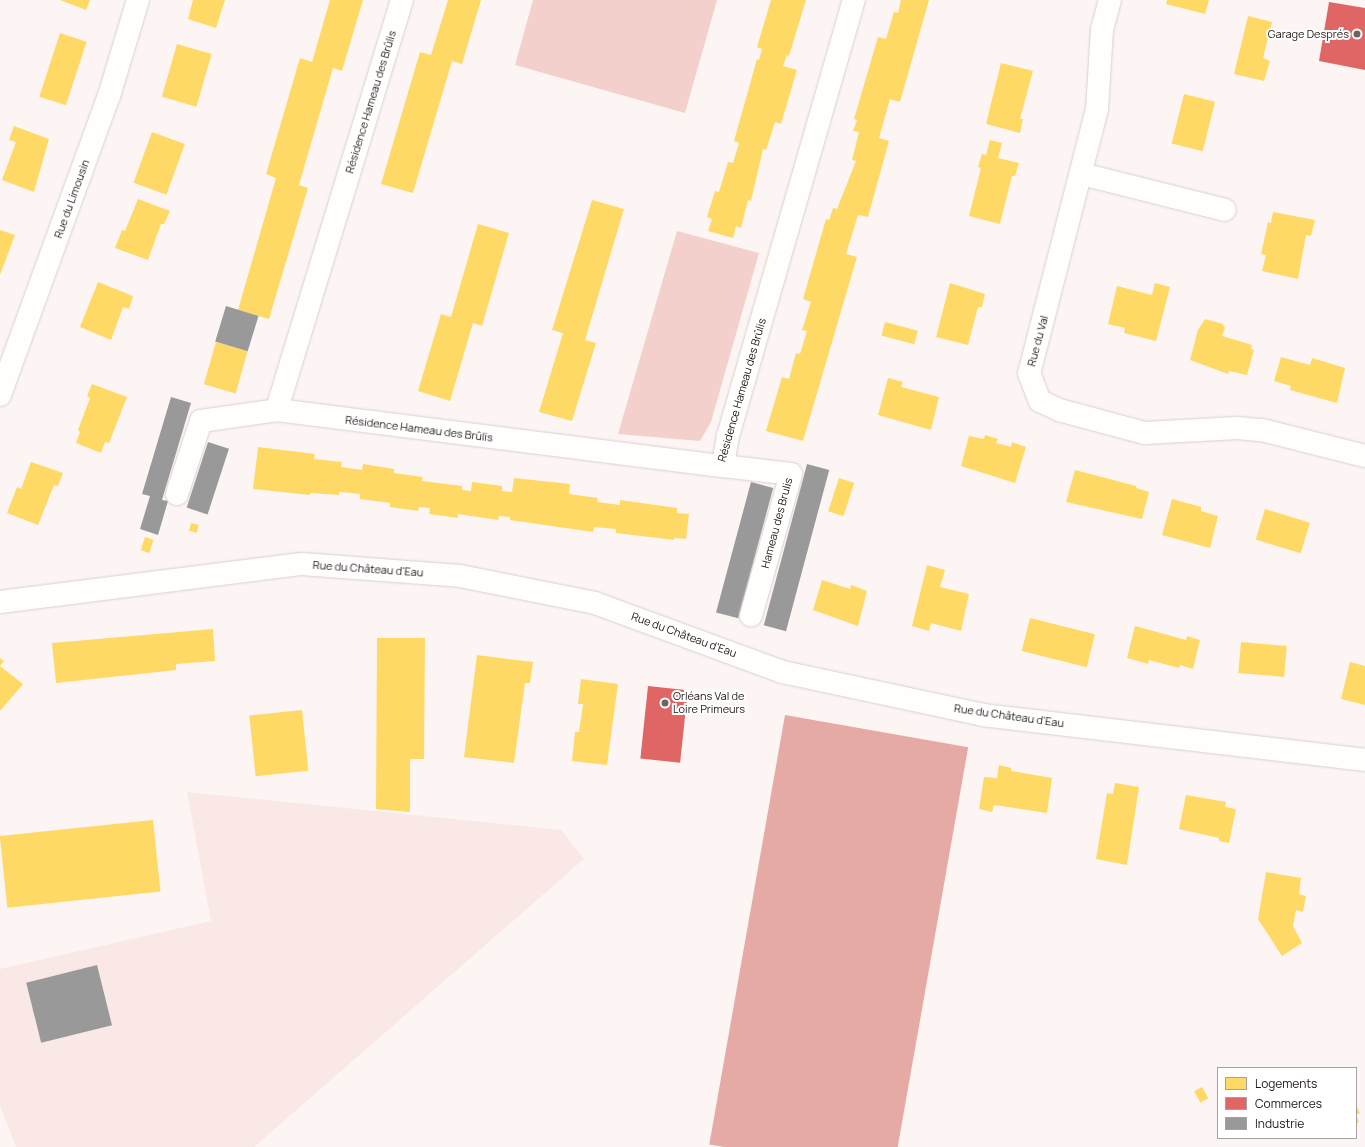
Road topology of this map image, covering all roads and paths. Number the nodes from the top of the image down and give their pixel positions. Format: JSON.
{"nodes":[{"id":1,"x":138,"y":0,"type":"edge"},
{"id":2,"x":402,"y":0,"type":"edge"},
{"id":3,"x":854,"y":0,"type":"edge"},
{"id":4,"x":1110,"y":0,"type":"edge"},
{"id":5,"x":1082,"y":174,"type":"junction"},
{"id":6,"x":1225,"y":210,"type":"dead end"},
{"id":7,"x":0,"y":395,"type":"edge"},
{"id":8,"x":277,"y":410,"type":"junction"},
{"id":9,"x":1365,"y":456,"type":"edge"},
{"id":10,"x":723,"y":466,"type":"junction"},
{"id":11,"x":177,"y":494,"type":"dead end"},
{"id":12,"x":0,"y":602,"type":"edge"},
{"id":13,"x":751,"y":615,"type":"dead end"},
{"id":14,"x":1365,"y":760,"type":"edge"}],
"edges":[{"from":1,"to":7,"type":"street","name":"Rue du Limousin"},
{"from":2,"to":8,"type":"street","name":"Résidence Hameau des Brûlis"},
{"from":3,"to":10,"type":"street","name":"Résidence Hameau des Brûlis"},
{"from":4,"to":5,"type":"street","name":"Rue du Val"},
{"from":5,"to":6,"type":"street"},
{"from":5,"to":9,"type":"street","name":"Rue du Val"},
{"from":8,"to":10,"type":"street","name":"Résidence Hameau des Brûlis"},
{"from":8,"to":11,"type":"street","name":"Résidence Hameau des Brûlis"},
{"from":10,"to":13,"type":"street","name":"Hameau des Brulis"},
{"from":12,"to":14,"type":"street","name":"Rue du Château d'Eau"}]}
